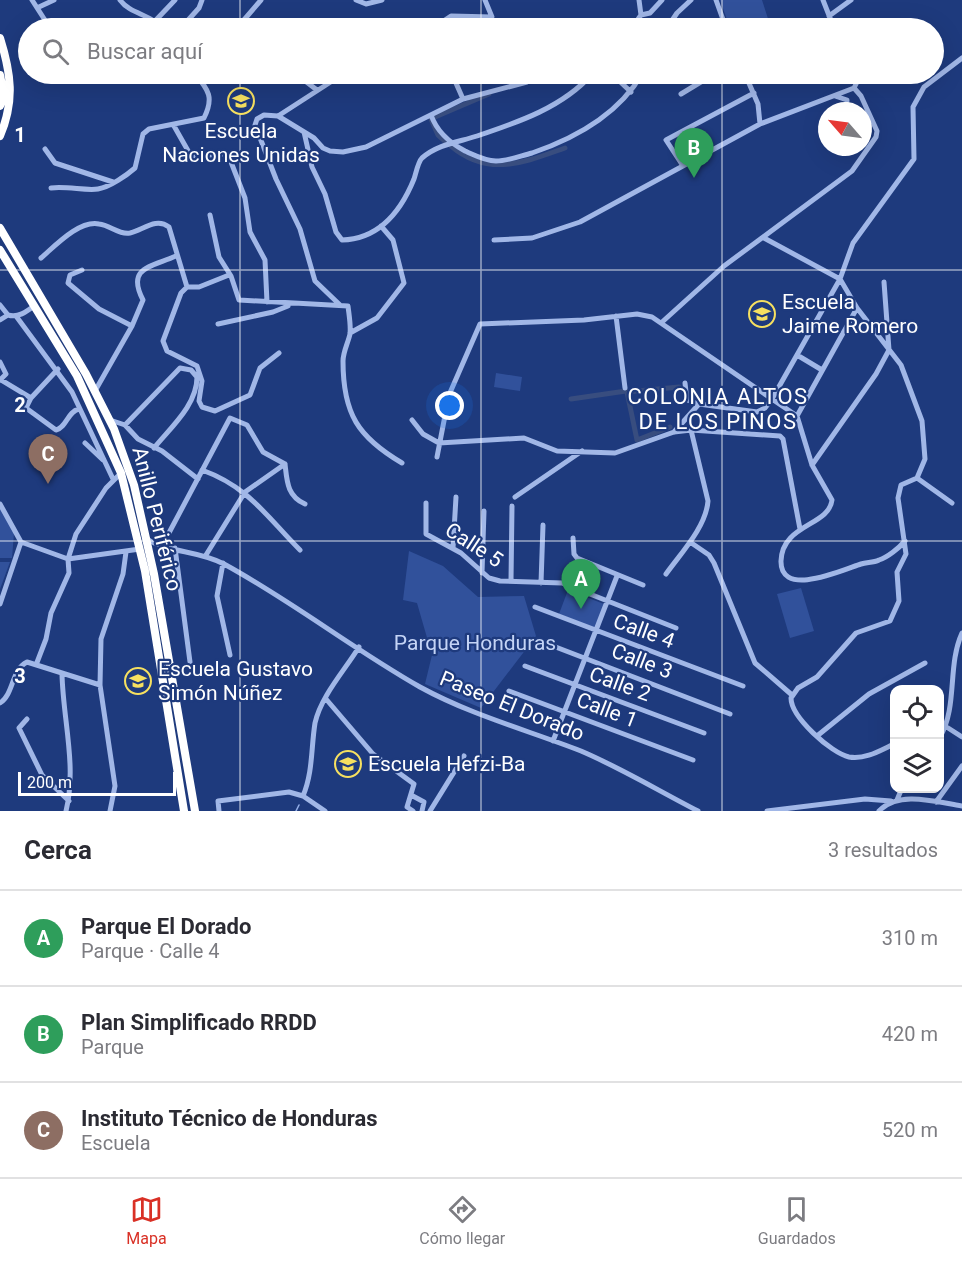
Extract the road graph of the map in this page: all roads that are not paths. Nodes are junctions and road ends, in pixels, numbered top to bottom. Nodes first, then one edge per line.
1 (32, 0) edge
2 (54, 0) edge
3 (120, 0) edge
4 (175, 0) edge
5 (202, 0) edge
6 (261, 0) edge
7 (356, 0) edge
8 (382, 0) edge
9 (485, 0) edge
10 (639, 0) edge
11 (662, 0) edge
12 (692, 0) edge
13 (716, 0) edge
14 (823, 0) edge
15 (851, 0) edge
16 (39, 8) junction
17 (641, 15) junction
18 (829, 16) joint
19 (44, 18) edge
20 (151, 18) edge
21 (158, 18) edge
22 (190, 18) edge
23 (246, 18) edge
24 (448, 18) edge
25 (639, 18) edge
26 (674, 18) edge
27 (722, 18) edge
28 (0, 38) edge
29 (962, 57) edge
30 (944, 71) edge
31 (0, 75) edge
32 (204, 84) edge
33 (309, 84) edge
34 (327, 84) edge
35 (456, 84) edge
36 (516, 84) edge
37 (583, 84) edge
38 (623, 84) edge
39 (636, 84) edge
40 (698, 84) edge
41 (750, 84) edge
42 (856, 84) edge
43 (928, 84) edge
44 (854, 88) junction
45 (317, 90) junction
46 (631, 92) junction
47 (754, 93) junction
48 (681, 94) dead end
49 (834, 96) junction
50 (463, 99) junction
51 (847, 102) edge
52 (0, 106) edge
53 (431, 115) junction
54 (278, 116) junction
55 (760, 124) junction
56 (174, 126) junction
57 (304, 132) junction
58 (0, 136) edge
59 (452, 142) junction
60 (45, 150) dead end
61 (683, 166) junction
62 (113, 182) junction
63 (51, 188) dead end
64 (210, 214) dead end
65 (381, 226) junction
66 (0, 228) edge
67 (764, 238) junction
68 (494, 240) dead end
69 (0, 250) edge
70 (176, 256) junction
71 (40, 258) dead end
72 (82, 270) dead end
73 (229, 275) junction
74 (840, 279) junction
75 (884, 282) dead end
76 (187, 287) junction
77 (267, 302) junction
78 (291, 304) junction
79 (0, 305) edge
80 (34, 306) junction
81 (340, 306) junction
82 (857, 308) junction
83 (8, 315) junction
84 (16, 316) junction
85 (616, 316) junction
86 (0, 320) edge
87 (661, 323) junction
88 (218, 324) dead end
89 (132, 326) junction
90 (350, 333) junction
91 (889, 350) junction
92 (279, 353) dead end
93 (797, 355) junction
94 (0, 362) edge
95 (58, 369) junction
96 (822, 370) junction
97 (1, 380) edge
98 (685, 383) dead end
99 (626, 388) dead end
100 (95, 391) junction
101 (31, 398) junction
102 (772, 399) junction
103 (699, 404) junction
104 (80, 409) junction
105 (797, 416) junction
106 (110, 420) junction
107 (411, 420) dead end
108 (125, 425) junction
109 (96, 429) junction
110 (691, 430) junction
111 (674, 432) junction
112 (85, 443) dead end
113 (439, 443) junction
114 (154, 448) junction
115 (582, 451) junction
116 (437, 457) dead end
117 (402, 463) dead end
118 (107, 464) junction
119 (285, 464) junction
120 (812, 465) junction
121 (202, 470) junction
122 (121, 473) junction
123 (917, 478) junction
124 (113, 479) junction
125 (198, 479) junction
126 (245, 492) junction
127 (456, 497) dead end
128 (515, 497) dead end
129 (426, 503) dead end
130 (952, 503) dead end
131 (0, 504) edge
132 (305, 504) dead end
133 (512, 506) dead end
134 (484, 511) dead end
135 (543, 525) dead end
136 (800, 529) junction
137 (573, 538) dead end
138 (147, 539) junction
139 (905, 541) junction
140 (21, 542) junction
141 (690, 542) junction
142 (160, 546) junction
143 (175, 548) junction
144 (453, 548) junction
145 (140, 549) junction
146 (300, 549) dead end
147 (126, 552) junction
148 (150, 555) junction
149 (206, 555) junction
150 (68, 560) junction
151 (223, 563) junction
152 (482, 573) junction
153 (666, 574) dead end
154 (617, 576) junction
155 (510, 582) junction
156 (541, 583) junction
157 (643, 585) dead end
158 (0, 601) edge
159 (607, 601) junction
160 (535, 607) dead end
161 (676, 628) dead end
162 (596, 631) junction
163 (962, 633) edge
164 (540, 641) dead end
165 (359, 647) junction
166 (230, 656) dead end
167 (586, 658) junction
168 (190, 662) dead end
169 (925, 663) dead end
170 (36, 664) junction
171 (525, 666) dead end
172 (62, 674) junction
173 (100, 685) junction
174 (575, 685) junction
175 (743, 686) dead end
176 (509, 690) dead end
177 (792, 695) junction
178 (326, 699) junction
179 (0, 703) edge
180 (564, 712) junction
181 (730, 714) dead end
182 (27, 719) dead end
183 (945, 726) joint
184 (704, 733) dead end
185 (817, 736) junction
186 (962, 737) edge
187 (553, 741) junction
188 (890, 746) edge
189 (464, 756) dead end
190 (693, 760) dead end
191 (962, 766) edge
192 (899, 793) edge
193 (411, 795) junction
194 (303, 796) junction
195 (894, 800) junction
196 (69, 801) junction
197 (936, 802) junction
198 (962, 806) edge
199 (66, 811) edge
200 (110, 811) edge
201 (184, 811) edge
202 (195, 811) edge
203 (219, 811) edge
204 (325, 811) edge
205 (413, 811) edge
206 (422, 811) edge
207 (430, 811) edge
208 (698, 811) edge
209 (767, 811) edge
210 (879, 811) edge

1 - 16 street
2 - 16 street
3 - 20 street
4 - 21 street
5 - 22 street
6 - 23 street
7 - 8 street
9 - 24 street
10 - 17 street
11 - 17 street
12 - 26 street
13 - 27 street
14 - 18 street
15 - 18 street
16 - 19 street
17 - 25 street
28 - 58 highway
29 - 30 street
31 - 52 highway
32 - 56 street
33 - 45 street
34 - 45 street
35 - 50 street
36 - 50 street
37 - 59 street
38 - 46 street
39 - 46 street
40 - 48 street
41 - 47 street
42 - 44 street
43 - 74 street
44 - 49 street
44 - 67 street
45 - 54 street
46 - 59 street
47 - 55 street
47 - 61 street
49 - 51 street
49 - 55 street
50 - 53 street
53 - 57 street
53 - 59 street
54 - 57 street
54 - 81 street
55 - 61 street
56 - 62 street
56 - 77 street
57 - 65 street
59 - 65 street
60 - 62 street
61 - 68 street
62 - 63 street
64 - 73 street
65 - 90 street
66 - 100 highway, Anillo Periférico
67 - 74 street
67 - 87 street
69 - 80 highway, Anillo Periférico
70 - 71 street
70 - 76 street
70 - 89 street
72 - 89 street
73 - 76 street
73 - 77 street
74 - 82 street
74 - 93 street
75 - 91 street
76 - 92 street
77 - 78 street
78 - 81 street
78 - 88 street
79 - 83 street
80 - 84 street
80 - 109 highway, Anillo Periférico
81 - 90 street
82 - 91 street
82 - 96 street
83 - 84 street
83 - 86 street
84 - 95 street
85 - 87 street
85 - 99 street
85 - 113 street
87 - 102 street
89 - 100 street
90 - 117 street
91 - 120 street
91 - 123 street
93 - 96 street
93 - 102 street
94 - 97 street
95 - 101 street
95 - 104 street
96 - 105 street
97 - 101 street
98 - 103 street
100 - 106 highway, Anillo Periférico
101 - 104 street
102 - 103 street
102 - 105 street
103 - 111 street
104 - 109 street
105 - 120 street
106 - 108 street
106 - 138 highway, Anillo Periférico
107 - 113 street
108 - 114 street
108 - 114 street
109 - 118 street
109 - 122 highway, Anillo Periférico
110 - 111 street
110 - 136 street
110 - 141 street
111 - 115 street
112 - 118 street
113 - 115 street
113 - 116 street
114 - 125 street
115 - 128 street
118 - 124 street
119 - 121 street
119 - 126 street
119 - 132 street
120 - 136 street
121 - 125 street
121 - 126 street
122 - 124 street
122 - 145 highway, Anillo Periférico
123 - 130 street
123 - 139 street
124 - 150 street
125 - 142 street
126 - 146 street
126 - 149 street
127 - 144 street
129 - 144 street, Calle 5
131 - 140 street
133 - 155 street
134 - 152 street
135 - 156 street
136 - 139 street
137 - 154 street
138 - 142 street, Paseo El Dorado
138 - 148 highway, Anillo Periférico
139 - 177 street
140 - 150 street
140 - 158 street
141 - 153 street
141 - 177 street
142 - 143 street, Paseo El Dorado
142 - 148 street
143 - 149 street, Paseo El Dorado
143 - 168 street
144 - 152 street, Calle 5
145 - 147 street
145 - 201 highway, Anillo Periférico
147 - 150 street
147 - 173 street
148 - 202 highway, Anillo Periférico
149 - 151 street, Paseo El Dorado
150 - 170 street
151 - 165 street, Paseo El Dorado
151 - 166 street
152 - 155 street, Calle 5
154 - 157 street
154 - 159 street
155 - 156 street, Calle 5
156 - 159 street, Calle 5
159 - 161 street, Calle 5
159 - 162 street
160 - 162 street, Calle 4
162 - 167 street
162 - 175 street, Calle 4
163 - 183 street
164 - 167 street, Calle 3
165 - 178 street
165 - 187 street, Paseo El Dorado
167 - 174 street
167 - 181 street, Calle 3
169 - 185 street
170 - 172 street
170 - 179 street
171 - 174 street, Calle 2
172 - 173 street
172 - 196 street
173 - 200 street
174 - 180 street
174 - 184 street, Calle 2
176 - 180 street, Calle 1
177 - 185 street
178 - 193 street
178 - 194 street
180 - 187 street
180 - 190 street, Calle 1
182 - 196 street
183 - 186 street
185 - 188 street
187 - 208 street, Paseo El Dorado
189 - 207 street
191 - 197 street
192 - 195 street
193 - 205 street
193 - 206 street
194 - 203 street
194 - 204 street
195 - 197 street
195 - 209 street
195 - 210 street
196 - 199 street
197 - 198 street

